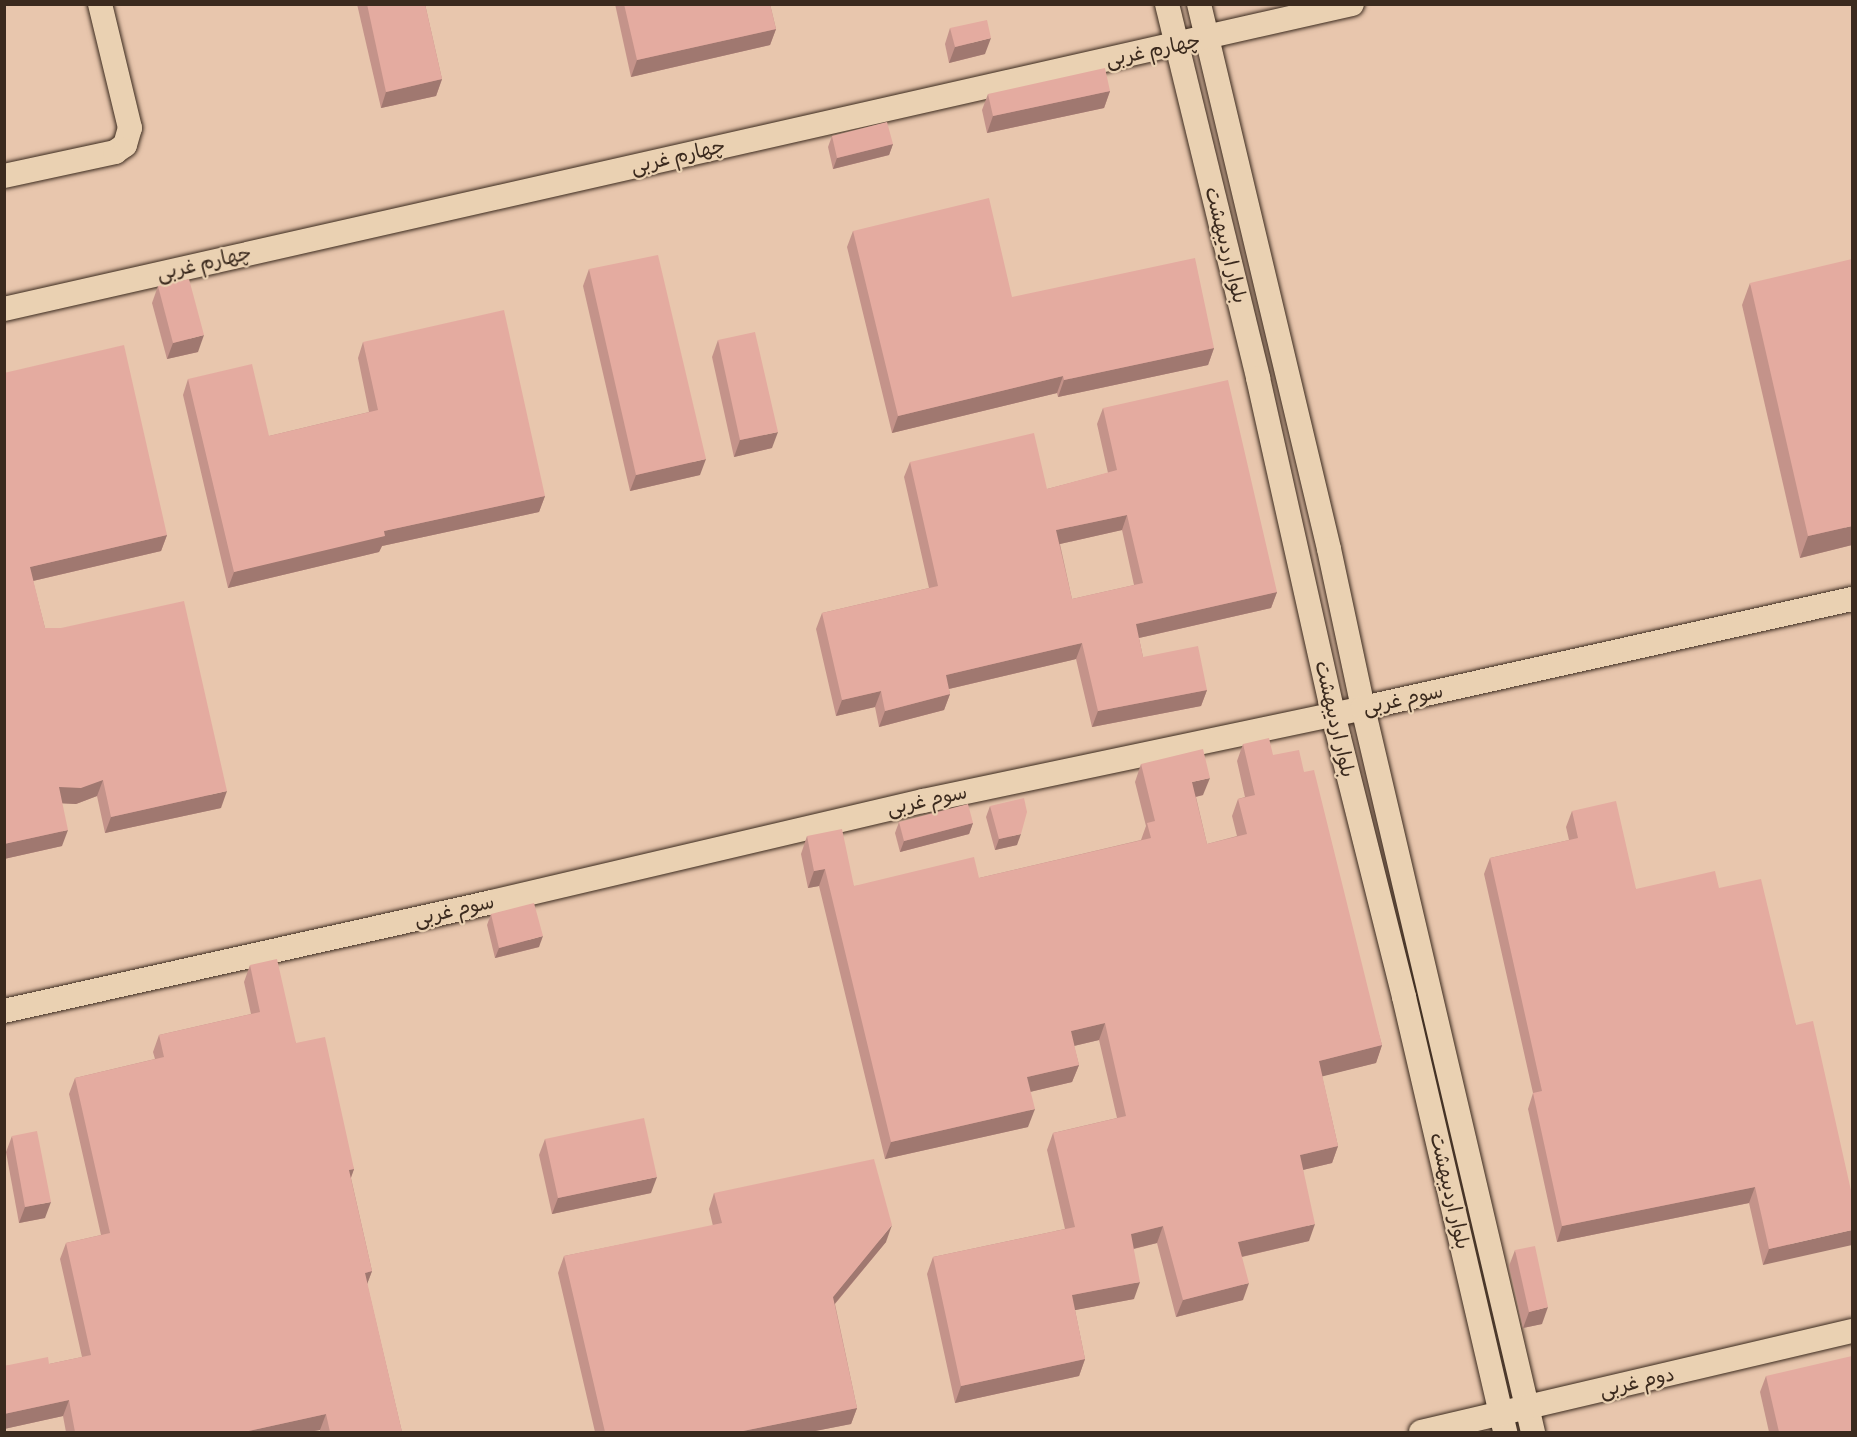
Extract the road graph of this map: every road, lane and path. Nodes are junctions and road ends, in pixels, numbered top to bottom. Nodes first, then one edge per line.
1 (100, 4) edge
2 (1167, 4) edge
3 (1199, 4) edge
4 (1352, 4) edge
5 (1209, 38) junction
6 (1176, 45) junction
7 (4, 176) edge
8 (4, 309) edge
9 (1852, 599) edge
10 (1363, 708) junction
11 (1333, 714) junction
12 (4, 1011) edge
13 (1852, 1331) edge
14 (1528, 1407) junction
15 (1503, 1423) edge
16 (1421, 1432) edge
17 (1533, 1432) edge

1 - 7 street
2 - 6 street, بلوار اردیبهشت
3 - 5 street, بلوار اردیبهشت
4 - 5 street, چهارم غربی
5 - 6 street, چهارم غربی
5 - 10 street, بلوار اردیبهشت
6 - 8 street, چهارم غربی
6 - 11 street, بلوار اردیبهشت
9 - 10 street, سوم غربی
10 - 11 street, سوم غربی
10 - 14 street, بلوار اردیبهشت
11 - 12 street, سوم غربی
11 - 15 street, بلوار اردیبهشت
13 - 14 street, دوم غربی
14 - 15 street, دوم غربی
14 - 17 street, بلوار اردیبهشت
15 - 16 street, دوم غربی

